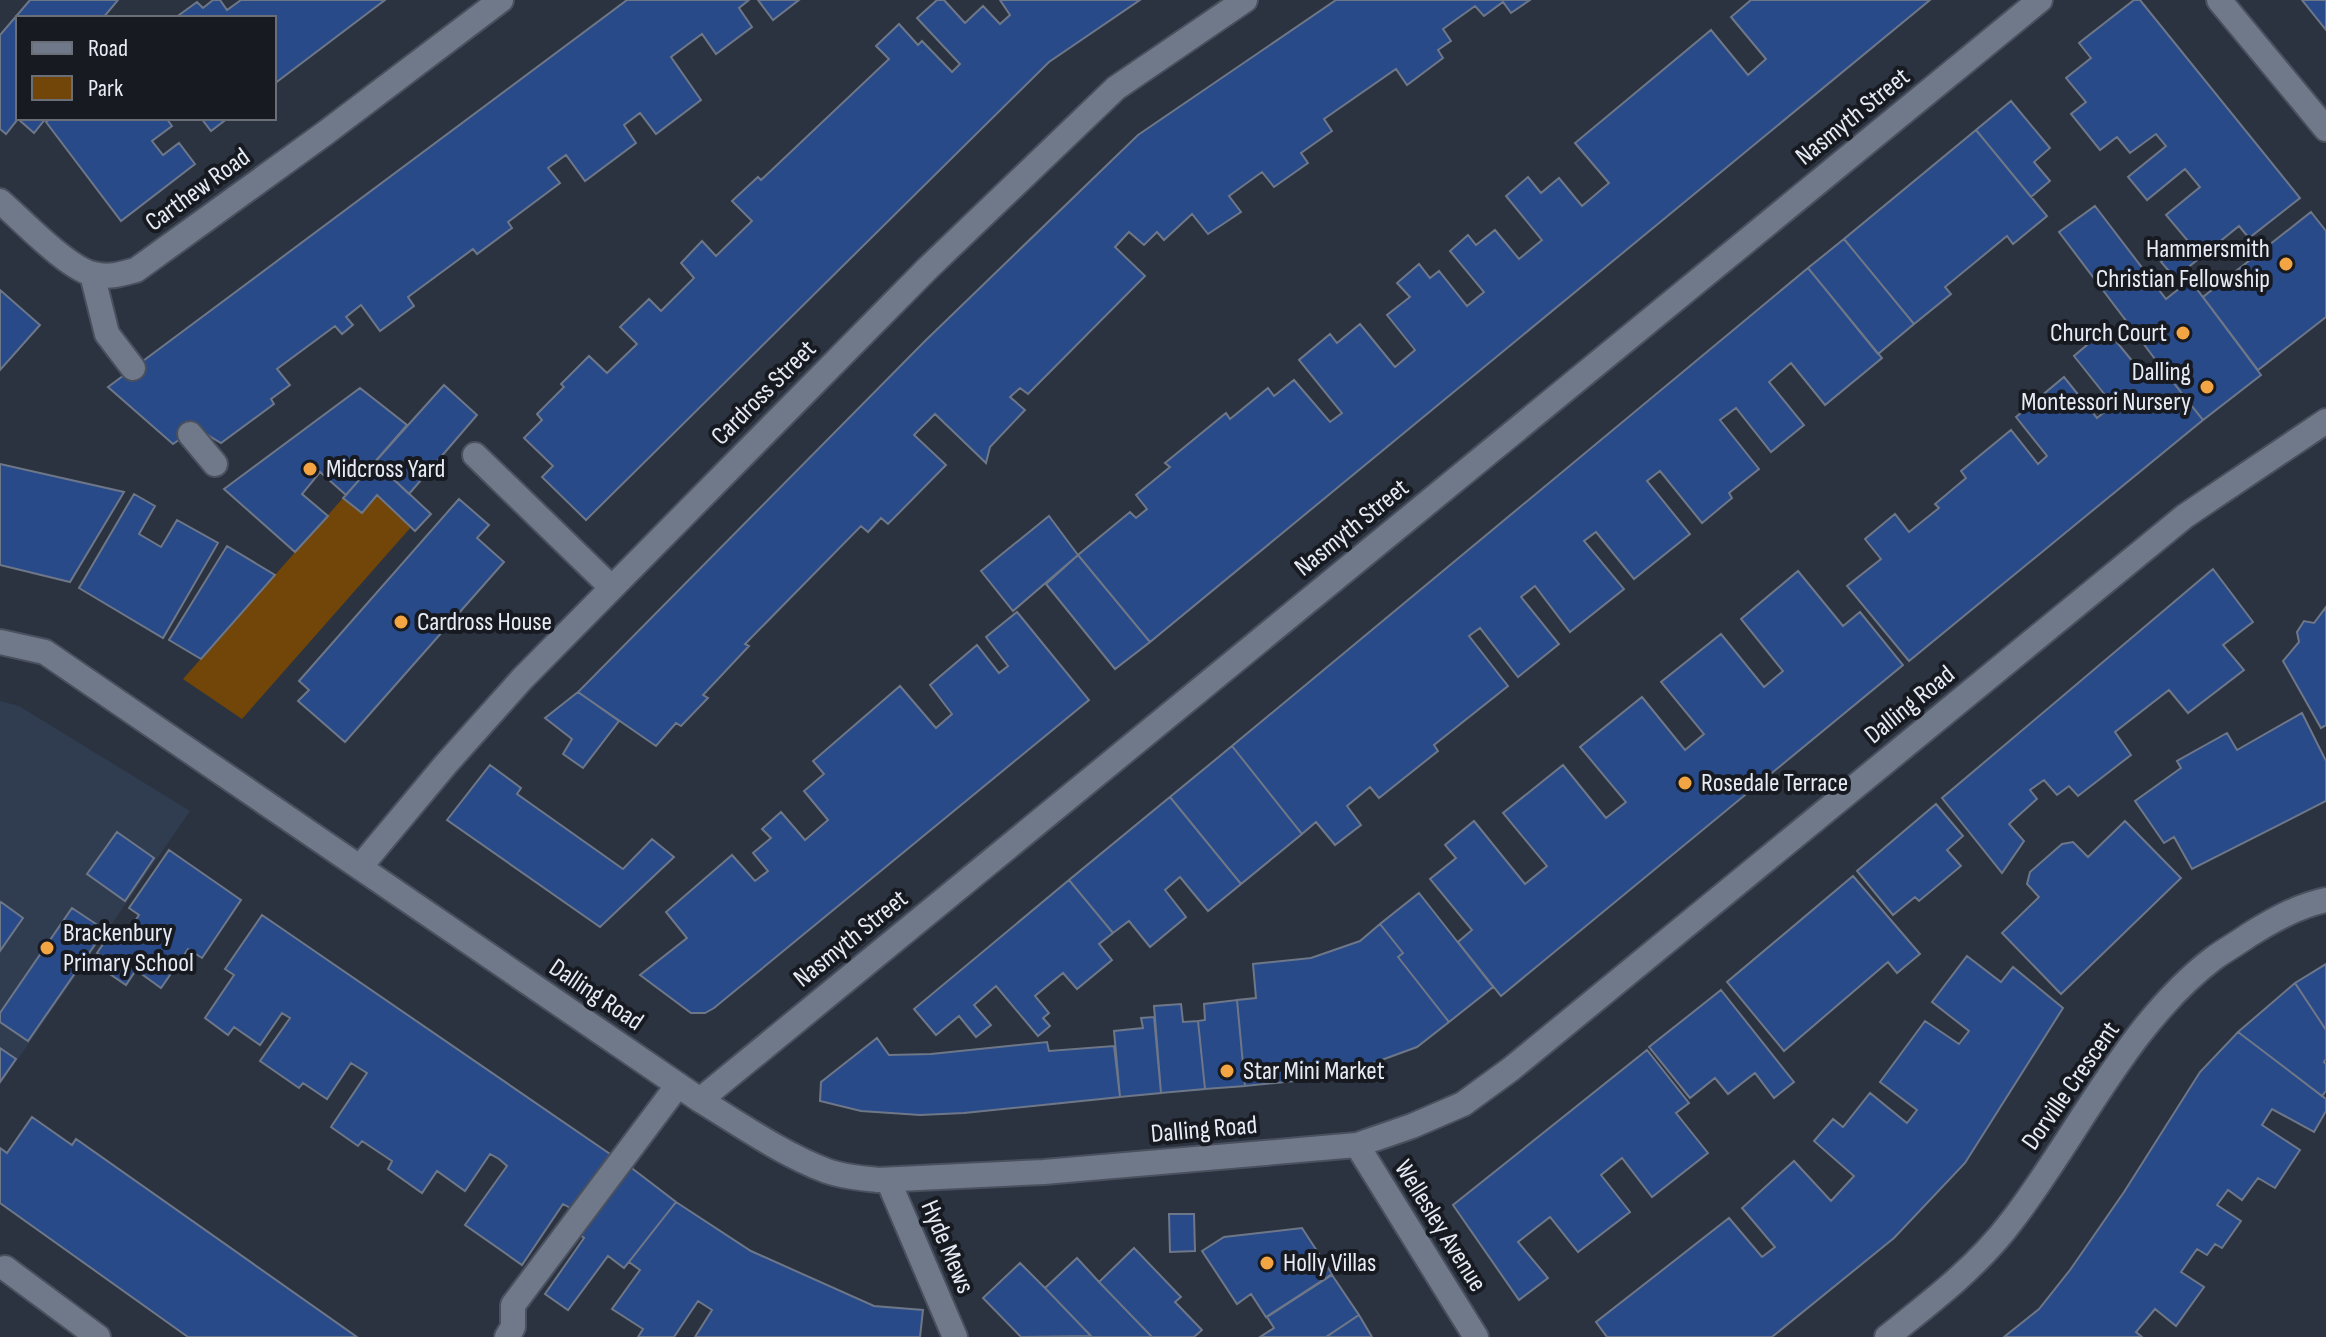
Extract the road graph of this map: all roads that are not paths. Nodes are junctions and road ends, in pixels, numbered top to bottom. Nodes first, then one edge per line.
1 (501, 0) edge
2 (1245, 0) edge
3 (2040, 0) edge
4 (2219, 0) edge
5 (2326, 129) edge
6 (0, 201) edge
7 (92, 274) junction
8 (133, 368) dead end
9 (2326, 421) edge
10 (190, 434) dead end
11 (475, 455) dead end
12 (215, 464) dead end
13 (611, 587) junction
14 (0, 642) edge
15 (360, 867) junction
16 (2326, 900) edge
17 (678, 1085) junction
18 (700, 1100) junction
19 (1357, 1145) junction
20 (888, 1180) junction
21 (5, 1268) dead end
22 (98, 1337) edge
23 (507, 1337) edge
24 (955, 1337) edge
25 (1476, 1337) edge
26 (1887, 1337) edge

1 - 7 street, Carthew Road
2 - 13 street, Cardross Street
3 - 18 street, Nasmyth Street
4 - 5 street
6 - 7 street
7 - 8 street
9 - 19 street, Dalling Road
10 - 12 street
11 - 13 street
13 - 15 street, Cardross Street
14 - 15 street, Dalling Road
15 - 17 street, Dalling Road
16 - 26 street, Dorville Crescent
17 - 18 street, Dalling Road
17 - 23 street
18 - 20 street, Dalling Road
19 - 20 street, Dalling Road
19 - 25 street, Wellesley Avenue
20 - 24 street, Hyde Mews
21 - 22 street

